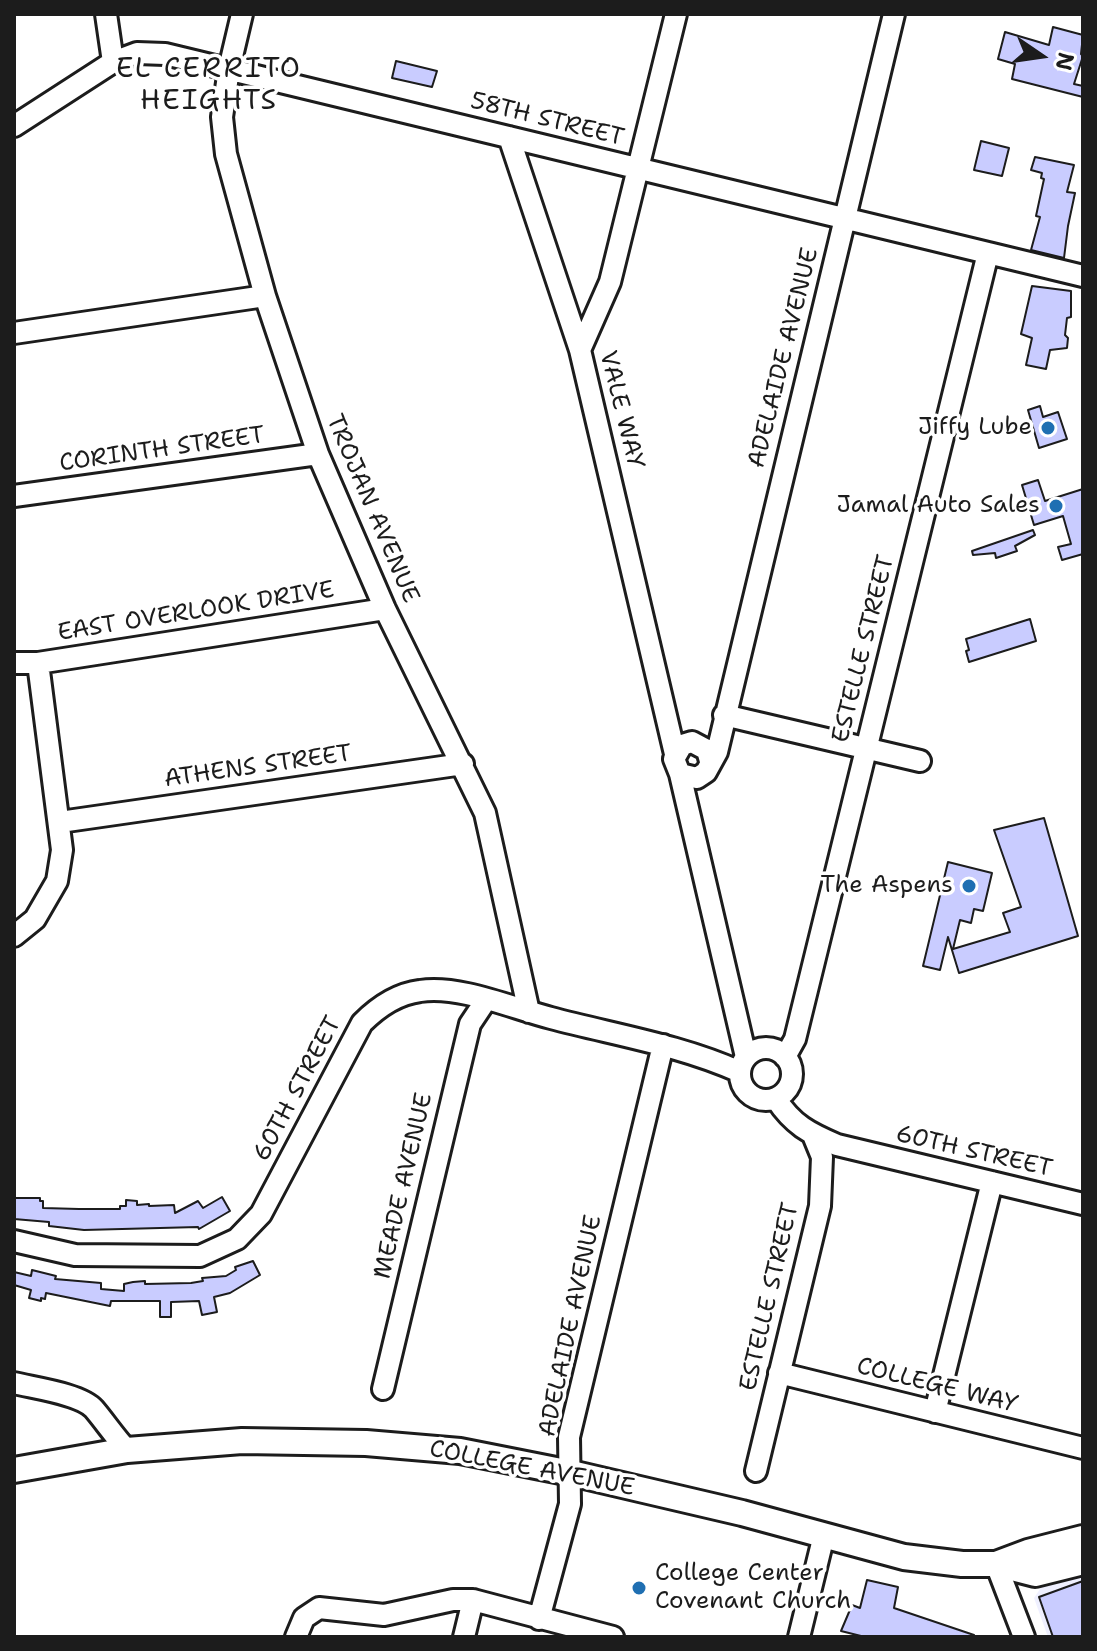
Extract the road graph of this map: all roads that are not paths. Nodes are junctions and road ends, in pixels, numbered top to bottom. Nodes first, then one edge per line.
1 (106, 14) edge
2 (242, 14) edge
3 (676, 14) edge
4 (894, 14) edge
5 (113, 62) junction
6 (229, 69) junction
7 (14, 126) edge
8 (509, 137) junction
9 (638, 169) junction
10 (844, 218) junction
11 (988, 253) junction
12 (1083, 276) edge
13 (265, 296) junction
14 (14, 333) edge
15 (580, 350) junction
16 (318, 454) junction
17 (14, 496) edge
18 (385, 609) junction
19 (14, 663) edge
20 (38, 663) junction
21 (665, 701) junction
22 (724, 715) junction
23 (698, 743) junction
24 (866, 748) junction
25 (675, 754) junction
26 (920, 761) dead end
27 (463, 764) junction
28 (710, 764) junction
29 (680, 774) junction
30 (60, 822) junction
31 (696, 833) junction
32 (14, 936) edge
33 (486, 1000) junction
34 (529, 1012) junction
35 (663, 1045) junction
36 (785, 1057) junction
37 (743, 1065) junction
38 (776, 1099) junction
39 (813, 1135) junction
40 (992, 1182) junction
41 (1083, 1204) edge
42 (14, 1241) edge
43 (779, 1373) junction
44 (14, 1383) edge
45 (383, 1389) dead end
46 (935, 1412) junction
47 (1083, 1448) edge
48 (127, 1450) junction
49 (14, 1470) edge
50 (756, 1471) dead end
51 (571, 1473) junction
52 (824, 1535) junction
53 (1083, 1538) edge
54 (1083, 1562) edge
55 (996, 1564) junction
56 (473, 1600) junction
57 (539, 1619) junction
58 (296, 1637) edge
59 (464, 1637) edge
60 (613, 1637) edge
61 (799, 1637) edge
62 (1024, 1637) edge

1 - 5 street
2 - 6 street, TROJAN AVENUE
3 - 9 street
4 - 10 street, ADELAIDE AVENUE
5 - 6 street, 58TH STREET
5 - 7 street, 58TH STREET
6 - 8 street, 58TH STREET
6 - 13 street, TROJAN AVENUE
8 - 9 street, 58TH STREET
8 - 15 street, VALE WAY
9 - 10 street, 58TH STREET
9 - 15 street
10 - 11 street, 58TH STREET
10 - 22 street, ADELAIDE AVENUE
11 - 12 street, 58TH STREET
11 - 24 street, ESTELLE STREET
13 - 14 street
13 - 16 street, TROJAN AVENUE
15 - 21 street, VALE WAY
16 - 17 street, CORINTH STREET
16 - 18 street, TROJAN AVENUE
18 - 20 street, EAST OVERLOOK DRIVE
18 - 27 street, TROJAN AVENUE
19 - 20 street, EAST OVERLOOK DRIVE
20 - 30 street
21 - 23 street, VALE WAY
21 - 25 street, VALE WAY
22 - 23 street, ADELAIDE AVENUE
22 - 24 street
22 - 28 street, ADELAIDE AVENUE
23 - 25 street
23 - 28 street, VALE WAY
24 - 26 street
24 - 36 street, ESTELLE STREET
25 - 29 street, VALE WAY
27 - 30 street, ATHENS STREET
27 - 34 street, TROJAN AVENUE
28 - 29 street
28 - 31 street, VALE WAY
29 - 31 street, VALE WAY
30 - 32 street
31 - 37 street, VALE WAY
33 - 34 street, 60TH STREET
33 - 42 street, 60TH STREET
33 - 45 street, MEADE AVENUE
34 - 35 street, 60TH STREET
35 - 37 street, 60TH STREET
35 - 51 street, ADELAIDE AVENUE
36 - 37 street, 60TH STREET
36 - 38 street
37 - 38 street, 60TH STREET
38 - 39 street, 60TH STREET
39 - 40 street, 60TH STREET
39 - 43 street, ESTELLE STREET
40 - 41 street, 60TH STREET
40 - 46 street
43 - 46 street, COLLEGE WAY
43 - 50 street, ESTELLE STREET
44 - 48 street
46 - 47 street, COLLEGE WAY
48 - 49 main road, COLLEGE AVENUE
48 - 51 main road, COLLEGE AVENUE
51 - 52 main road, COLLEGE AVENUE
51 - 57 street, ADELAIDE AVENUE
52 - 55 main road, COLLEGE AVENUE
52 - 61 street
53 - 55 main road, COLLEGE AVENUE
54 - 55 main road, COLLEGE AVENUE
55 - 62 street
56 - 57 street
56 - 58 street
56 - 59 street
57 - 60 street

